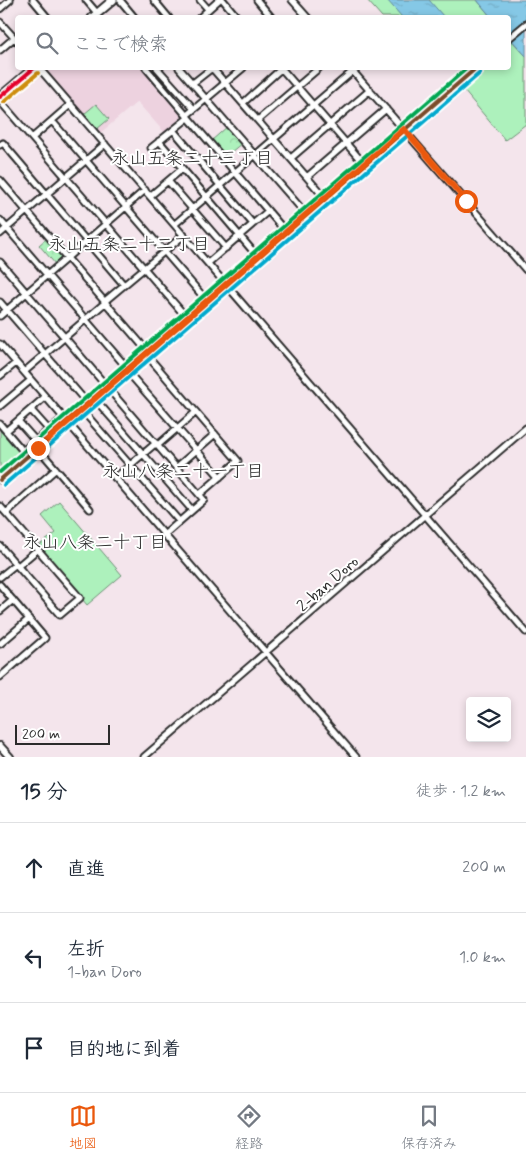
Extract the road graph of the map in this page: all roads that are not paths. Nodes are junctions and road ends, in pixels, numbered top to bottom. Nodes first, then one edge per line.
1 (10, 0) edge
2 (33, 0) edge
3 (86, 0) edge
4 (120, 0) edge
5 (154, 0) edge
6 (200, 0) edge
7 (221, 0) edge
8 (257, 0) edge
9 (292, 0) edge
10 (110, 1) edge
11 (0, 9) edge
12 (208, 9) junction
13 (46, 15) edge
14 (95, 15) edge
15 (132, 15) edge
16 (166, 15) edge
17 (203, 15) edge
18 (235, 15) edge
19 (270, 15) edge
20 (303, 15) edge
21 (0, 22) edge
22 (526, 24) edge
23 (511, 37) edge
24 (15, 39) edge
25 (15, 41) edge
26 (0, 50) edge
27 (32, 70) edge
28 (41, 70) edge
29 (148, 70) edge
30 (160, 70) edge
31 (181, 70) edge
32 (210, 70) edge
33 (214, 70) edge
34 (240, 70) edge
35 (279, 70) edge
36 (283, 70) edge
37 (317, 70) edge
38 (351, 70) edge
39 (353, 70) edge
40 (474, 70) edge
41 (225, 82) junction
42 (193, 84) junction
43 (297, 86) junction
44 (370, 90) junction
45 (0, 97) edge
46 (206, 99) junction
47 (0, 101) edge
48 (243, 103) junction
49 (71, 104) junction
50 (314, 105) junction
51 (386, 108) junction
52 (194, 109) junction
53 (187, 116) junction
54 (258, 120) junction
55 (52, 122) junction
56 (330, 124) junction
57 (404, 129) junction
58 (173, 130) junction
59 (32, 138) junction
60 (274, 139) junction
61 (159, 141) junction
62 (346, 143) junction
63 (105, 144) junction
64 (0, 145) edge
65 (151, 148) dead end
66 (255, 155) junction
67 (291, 158) junction
68 (85, 160) junction
69 (364, 164) junction
70 (182, 169) junction
71 (235, 172) junction
72 (66, 177) junction
73 (307, 177) junction
74 (0, 180) edge
75 (168, 181) junction
76 (220, 185) junction
77 (146, 190) junction
78 (46, 194) junction
79 (150, 196) junction
80 (206, 197) junction
81 (325, 198) junction
82 (126, 207) junction
83 (192, 209) junction
84 (27, 211) junction
85 (268, 211) junction
86 (306, 214) junction
87 (0, 220) edge
88 (106, 224) junction
89 (175, 224) junction
90 (253, 224) junction
91 (7, 228) junction
92 (286, 232) junction
93 (0, 234) edge
94 (184, 235) junction
95 (240, 236) junction
96 (86, 241) junction
97 (226, 248) junction
98 (164, 252) junction
99 (257, 256) junction
100 (67, 258) junction
101 (0, 262) edge
102 (208, 263) junction
103 (145, 268) junction
104 (526, 270) edge
105 (47, 275) junction
106 (226, 284) junction
107 (124, 285) junction
108 (26, 293) junction
109 (207, 301) junction
110 (0, 302) edge
111 (106, 302) junction
112 (7, 310) junction
113 (0, 316) edge
114 (187, 318) junction
115 (86, 319) junction
116 (65, 337) junction
117 (0, 345) edge
118 (147, 353) junction
119 (45, 354) junction
120 (16, 363) junction
121 (128, 370) junction
122 (24, 372) junction
123 (0, 376) edge
124 (31, 380) junction
125 (108, 388) junction
126 (45, 397) junction
127 (95, 399) junction
128 (88, 404) junction
129 (0, 406) edge
130 (30, 410) junction
131 (82, 410) junction
132 (196, 412) junction
133 (18, 420) junction
134 (65, 420) junction
135 (0, 424) edge
136 (177, 428) junction
137 (526, 428) edge
138 (48, 429) junction
139 (6, 431) junction
140 (215, 434) junction
141 (35, 440) junction
142 (157, 444) junction
143 (38, 448) junction
144 (196, 451) junction
145 (143, 454) junction
146 (130, 465) junction
147 (177, 467) junction
148 (56, 469) junction
149 (220, 477) junction
150 (115, 478) junction
151 (0, 480) edge
152 (200, 494) junction
153 (0, 506) edge
154 (90, 509) dead end
155 (192, 510) junction
156 (6, 512) junction
157 (425, 515) junction
158 (179, 521) junction
159 (164, 535) junction
160 (0, 546) edge
161 (38, 549) junction
162 (17, 565) junction
163 (0, 577) edge
164 (0, 585) edge
165 (13, 600) junction
166 (0, 611) edge
167 (30, 619) junction
168 (526, 632) edge
169 (1, 641) edge
170 (266, 652) junction
171 (0, 677) edge
172 (0, 746) edge
173 (10, 757) edge
174 (144, 757) edge
175 (356, 757) edge

1 - 11 street
2 - 13 street
3 - 14 street
4 - 15 street
5 - 16 street
6 - 12 street
7 - 12 street
7 - 18 street
8 - 19 street
9 - 20 street
10 - 14 highway
12 - 17 street
21 - 24 street
22 - 23 street
25 - 26 street
27 - 45 highway
28 - 49 street
29 - 53 street
30 - 52 street
31 - 42 street
32 - 42 street
33 - 41 street
34 - 41 street
35 - 48 street
36 - 43 street
37 - 43 street
38 - 50 street
39 - 44 street
40 - 57 street
41 - 46 street
41 - 48 street
42 - 46 street
43 - 50 street
43 - 54 street
44 - 51 street
44 - 56 street
46 - 52 street
46 - 66 street
47 - 59 street
48 - 54 street
49 - 55 street
49 - 63 street
50 - 56 street
50 - 60 street
51 - 57 street
51 - 62 street
52 - 53 street
53 - 58 street
53 - 71 street
54 - 60 street
55 - 59 street
55 - 68 street
56 - 62 street
56 - 67 street
57 - 69 street
57 - 104 street
58 - 61 street
58 - 76 street
59 - 72 street
60 - 66 street
60 - 67 street
61 - 65 street
61 - 70 street
62 - 69 street
62 - 73 street
63 - 68 street
63 - 77 street
64 - 78 street
66 - 71 street
66 - 86 street
67 - 73 street
68 - 72 street
68 - 82 street
69 - 81 street
70 - 75 street
70 - 80 street
71 - 76 street
71 - 85 street
72 - 78 street
72 - 88 street
73 - 81 street
74 - 84 street
75 - 79 street
75 - 83 street
76 - 80 street
76 - 90 street
77 - 79 street
77 - 82 street
78 - 84 street
78 - 96 street
79 - 89 street
80 - 83 street
80 - 95 street
81 - 86 street
82 - 88 street
82 - 98 street
83 - 89 street
83 - 97 street
84 - 91 street
84 - 100 street
85 - 90 street
85 - 92 street
86 - 92 street
87 - 91 street
88 - 96 street
88 - 103 street
89 - 94 street
90 - 95 street
91 - 93 street
91 - 105 street
92 - 99 street
94 - 98 street
94 - 102 street
95 - 97 street
95 - 99 street
96 - 100 street
96 - 107 street
97 - 102 street
98 - 103 street
98 - 109 street
99 - 106 street
100 - 105 street
100 - 111 street
101 - 108 street
102 - 106 street
103 - 107 street
103 - 114 street
105 - 108 street
105 - 115 street
106 - 109 street
106 - 157 street
107 - 111 street
108 - 112 street
108 - 116 street
109 - 114 street
110 - 112 street
111 - 115 street
111 - 118 street
112 - 113 street
112 - 119 street
114 - 118 street
115 - 116 street
115 - 121 street
116 - 119 street
116 - 125 street
117 - 120 street
118 - 121 street
118 - 132 street
119 - 122 street
119 - 128 street
120 - 122 street
120 - 123 street
121 - 125 street
121 - 136 street
122 - 124 street
124 - 126 street
124 - 129 street
125 - 127 street
125 - 142 street
126 - 130 street
126 - 134 street
127 - 128 street
127 - 145 street
128 - 131 street
130 - 133 street
130 - 138 street
131 - 134 street
131 - 146 street
132 - 136 street
132 - 140 street
133 - 139 street
133 - 141 street
134 - 138 street
134 - 143 street
134 - 150 street
135 - 139 street
136 - 142 street
136 - 144 street
137 - 157 street, 2-ban Doro
138 - 141 street
139 - 141 street
140 - 144 street
140 - 149 street
142 - 145 street
142 - 147 street
143 - 148 street
143 - 151 street
144 - 147 street
144 - 149 street
145 - 146 street
145 - 155 street
146 - 150 street
146 - 158 street
147 - 152 street
148 - 154 street
148 - 156 street
149 - 152 street
150 - 159 street
152 - 155 street
153 - 156 street
155 - 158 street
156 - 161 street
157 - 168 street
157 - 170 street, 2-ban Doro
158 - 159 street
159 - 170 street
160 - 162 street
161 - 162 street
161 - 162 street
162 - 163 street
164 - 165 street
165 - 166 street
165 - 167 street
167 - 169 street
167 - 171 street
170 - 174 street, 2-ban Doro
170 - 175 street
172 - 173 main road

